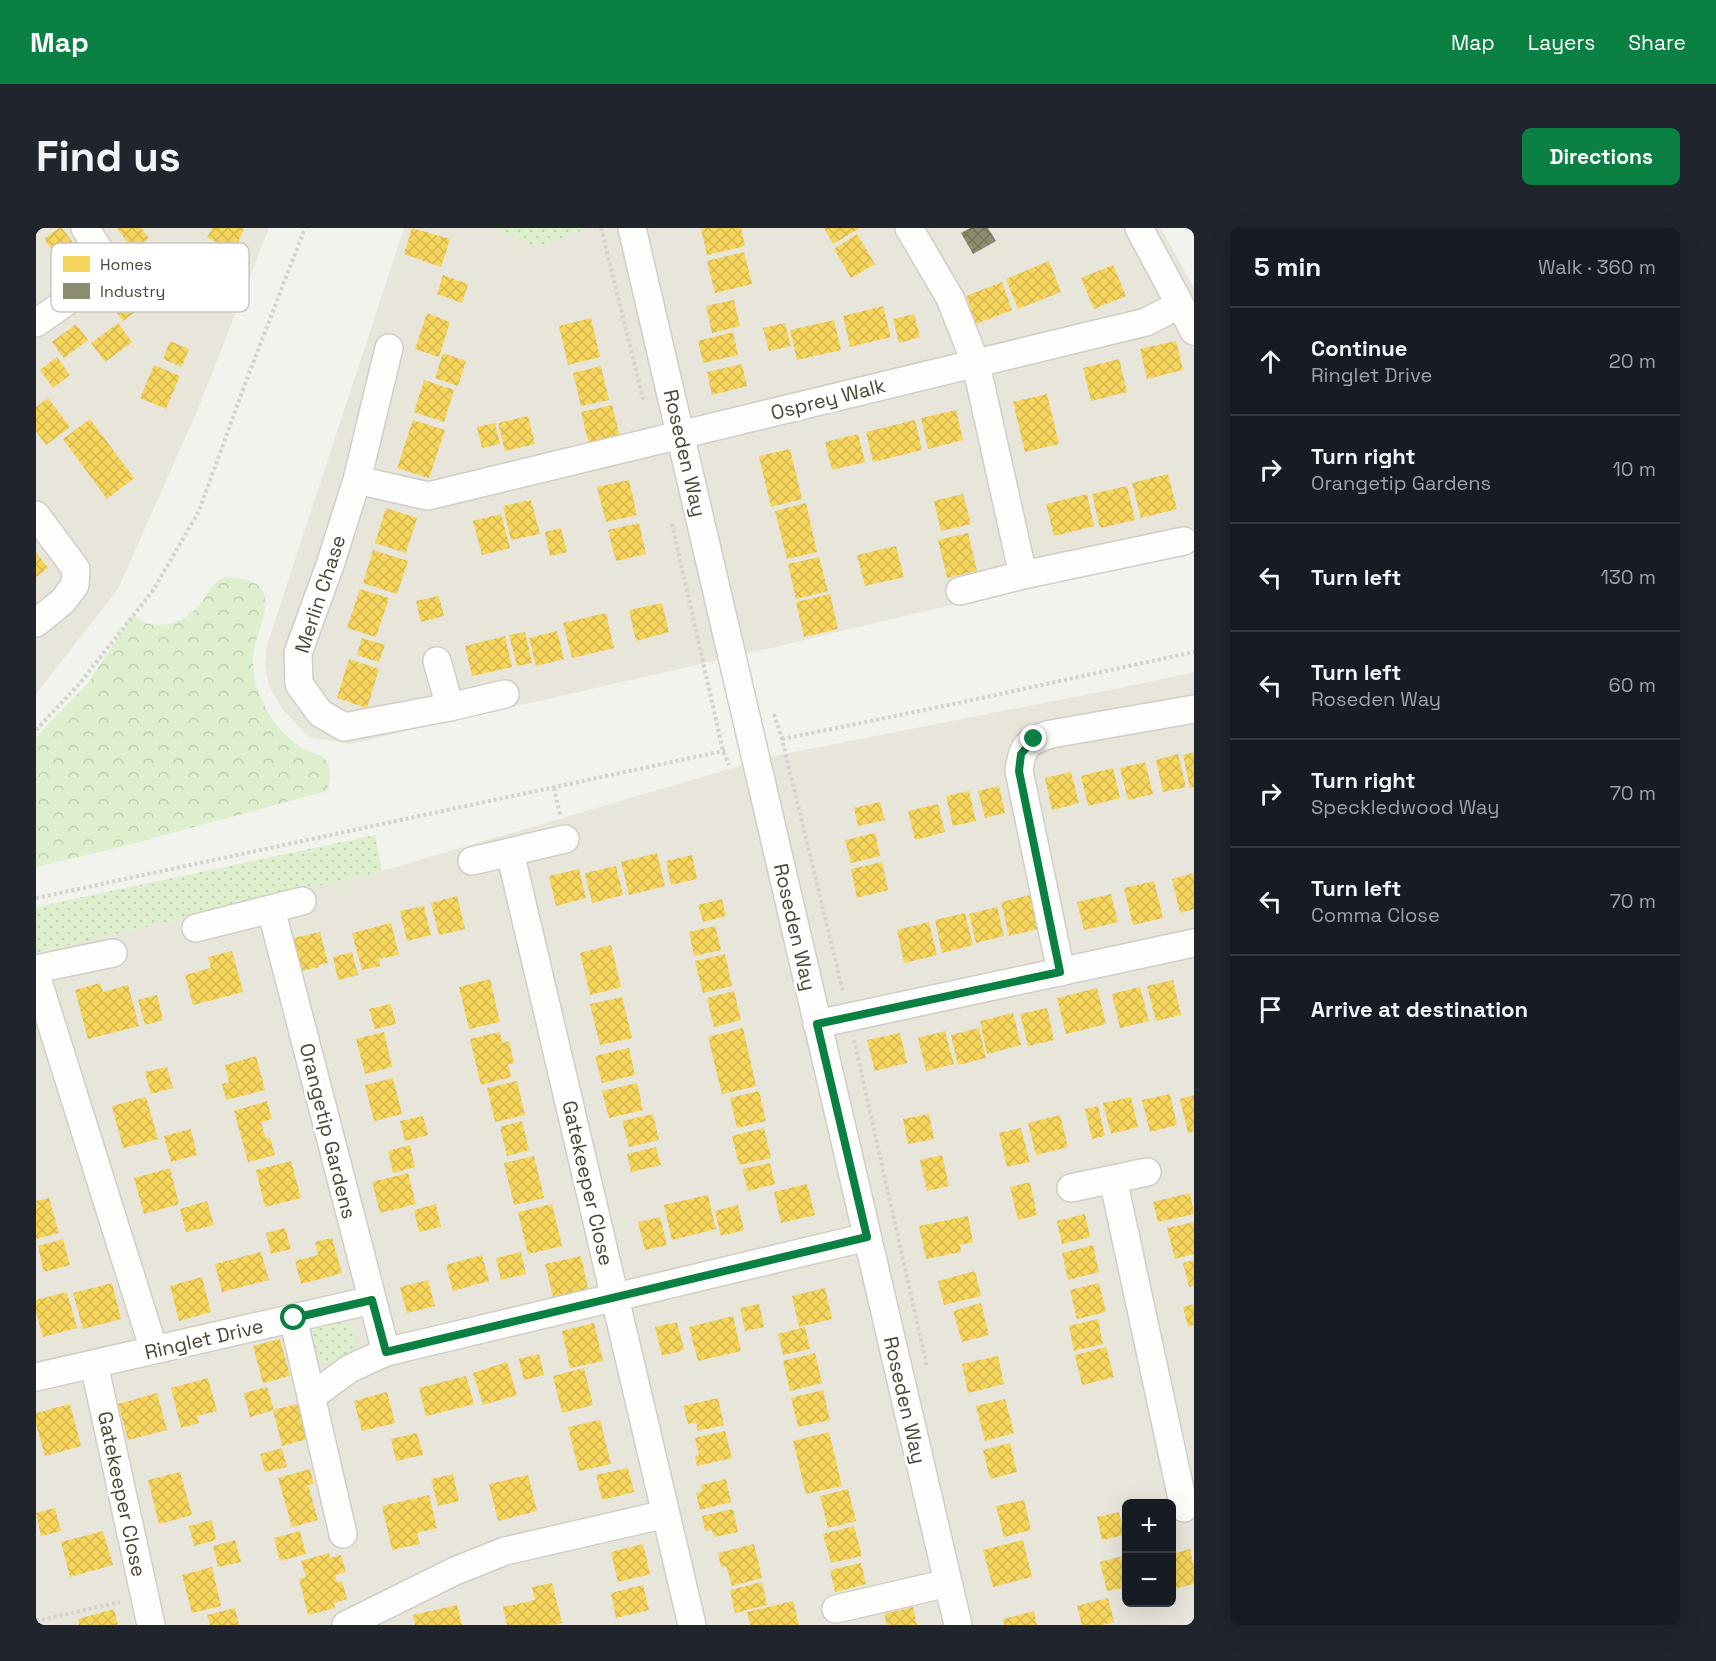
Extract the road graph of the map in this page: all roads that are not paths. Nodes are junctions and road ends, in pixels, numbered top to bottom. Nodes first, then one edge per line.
1 (85, 228) edge
2 (632, 228) edge
3 (909, 228) edge
4 (1139, 228) edge
5 (95, 243) edge
6 (1179, 305) junction
7 (52, 312) edge
8 (36, 323) edge
9 (1194, 331) edge
10 (389, 348) dead end
11 (976, 364) junction
12 (680, 435) junction
13 (357, 480) junction
14 (36, 515) edge
15 (1184, 541) dead end
16 (1023, 575) junction
17 (960, 591) dead end
18 (36, 622) edge
19 (437, 661) dead end
20 (505, 694) dead end
21 (450, 707) junction
22 (1194, 709) edge
23 (565, 839) dead end
24 (510, 852) junction
25 (472, 861) dead end
26 (302, 901) dead end
27 (271, 909) junction
28 (196, 928) dead end
29 (1194, 943) edge
30 (113, 953) dead end
31 (36, 969) edge
32 (1060, 972) junction
33 (36, 975) edge
34 (817, 1024) junction
35 (1148, 1172) dead end
36 (1113, 1179) junction
37 (1071, 1188) dead end
38 (867, 1237) junction
39 (615, 1296) junction
40 (372, 1300) junction
41 (294, 1318) junction
42 (154, 1350) junction
43 (386, 1352) junction
44 (94, 1364) junction
45 (36, 1377) edge
46 (311, 1397) junction
47 (1183, 1508) edge
48 (666, 1514) junction
49 (343, 1534) dead end
50 (948, 1583) junction
51 (836, 1609) dead end
52 (151, 1625) edge
53 (346, 1625) edge
54 (692, 1625) edge
55 (958, 1625) edge

1 - 5 street
2 - 12 street, Roseden Way
3 - 11 street
4 - 6 street
6 - 9 street
6 - 11 street, Osprey Walk
7 - 8 street
10 - 13 street, Merlin Chase
11 - 12 street, Osprey Walk
11 - 16 street
12 - 13 street
12 - 34 street, Roseden Way
13 - 21 street, Merlin Chase
14 - 18 street
15 - 16 street
16 - 17 street
19 - 21 street
20 - 21 street, Merlin Chase
22 - 32 street
23 - 24 street
24 - 25 street
24 - 39 street, Gatekeeper Close
26 - 27 street
27 - 28 street
27 - 40 street, Orangetip Gardens
29 - 32 street
30 - 31 street
32 - 34 street
33 - 42 street
34 - 38 street, Roseden Way
35 - 36 street
36 - 37 street
36 - 47 street
38 - 39 street
38 - 50 street, Roseden Way
39 - 43 street
39 - 48 street, Gatekeeper Close
40 - 41 street, Ringlet Drive
40 - 43 street, Orangetip Gardens
41 - 42 street, Ringlet Drive
41 - 46 street
42 - 44 street, Ringlet Drive
43 - 46 street
44 - 45 street, Ringlet Drive
44 - 52 street, Gatekeeper Close
46 - 49 street
48 - 53 street
48 - 54 street, Gatekeeper Close
50 - 51 street
50 - 55 street, Roseden Way

